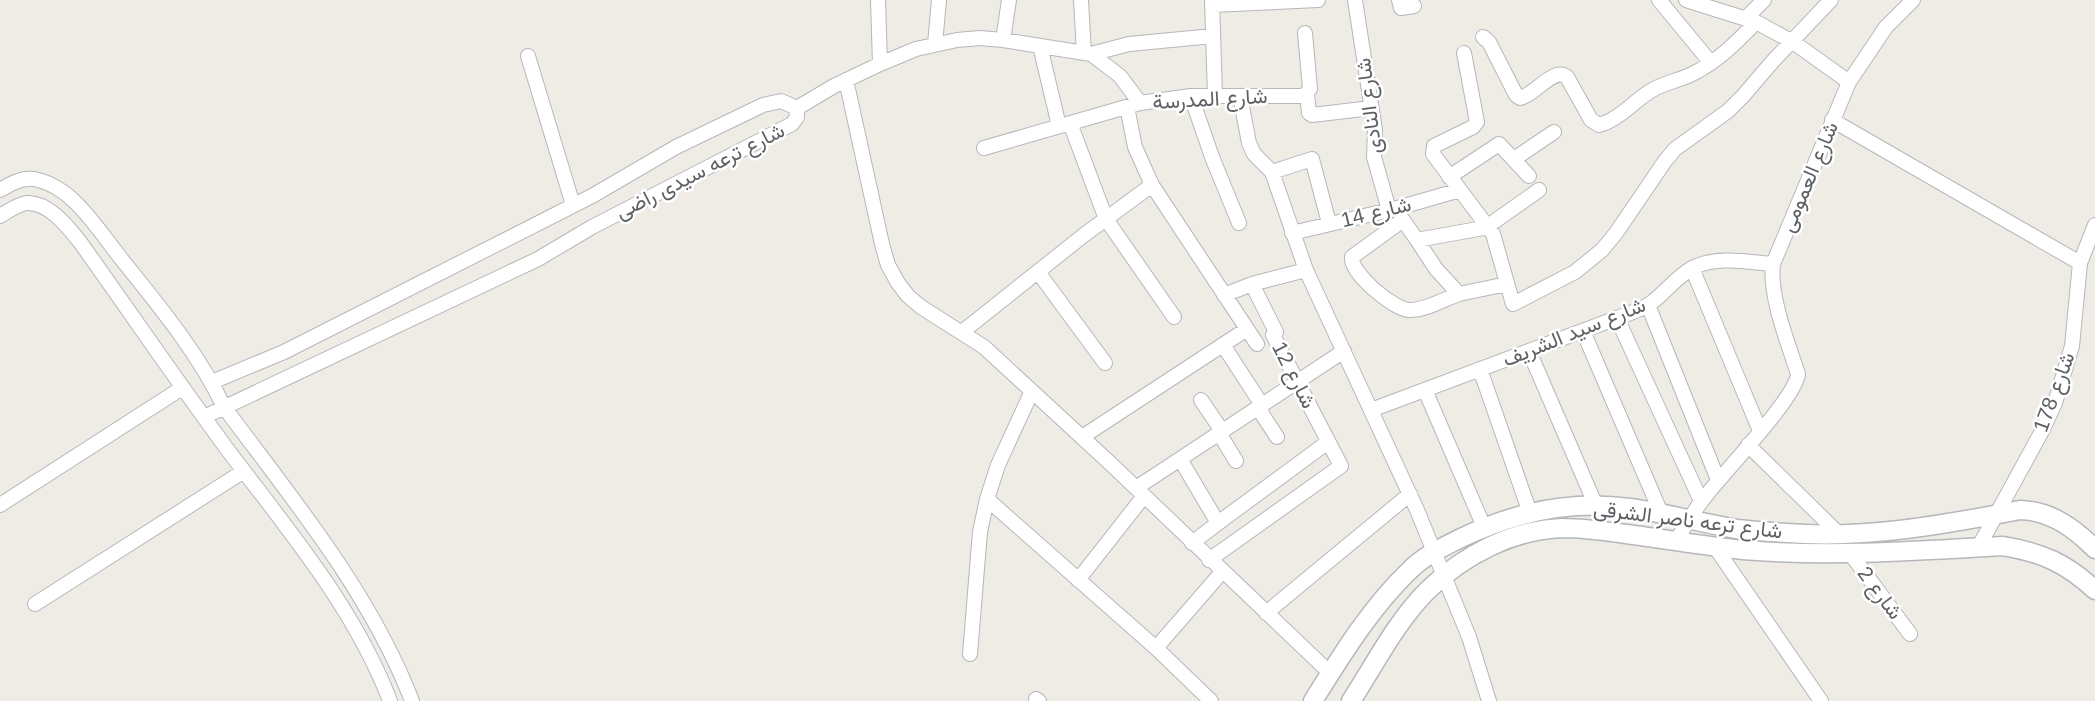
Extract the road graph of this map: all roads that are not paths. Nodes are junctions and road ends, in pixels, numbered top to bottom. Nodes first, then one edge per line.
1 (878, 0) edge
2 (939, 0) edge
3 (1009, 0) edge
4 (1081, 0) edge
5 (1318, 0) edge
6 (1357, 0) edge
7 (1399, 0) edge
8 (1659, 0) edge
9 (1764, 0) edge
10 (1831, 0) edge
11 (1913, 0) edge
12 (1282, 1) edge
13 (1691, 1) edge
14 (1212, 2) edge
15 (1414, 6) dead end
16 (1751, 20) junction
17 (1305, 33) dead end
18 (1213, 36) junction
19 (1483, 37) dead end
20 (1003, 40) junction
21 (1791, 41) junction
22 (935, 44) junction
23 (1040, 46) junction
24 (1088, 53) junction
25 (1464, 53) dead end
26 (528, 56) dead end
27 (1712, 63) junction
28 (880, 64) junction
29 (846, 80) junction
30 (1849, 82) junction
31 (1307, 94) junction
32 (1191, 96) junction
33 (1215, 96) junction
34 (1240, 96) junction
35 (1133, 105) junction
36 (797, 108) junction
37 (1371, 108) junction
38 (1832, 120) junction
39 (1065, 124) junction
40 (1554, 132) dead end
41 (984, 148) dead end
42 (1514, 159) junction
43 (1272, 172) junction
44 (1529, 176) dead end
45 (1449, 177) junction
46 (1152, 185) junction
47 (0, 190) edge
48 (1460, 190) junction
49 (1539, 190) dead end
50 (573, 205) junction
51 (1389, 210) junction
52 (0, 216) edge
53 (1106, 219) junction
54 (1239, 223) dead end
55 (1329, 223) junction
56 (2095, 225) edge
57 (1488, 227) junction
58 (1292, 233) junction
59 (1417, 240) junction
60 (2080, 263) junction
61 (1773, 264) junction
62 (1692, 268) junction
63 (1306, 270) junction
64 (1038, 272) junction
65 (1507, 284) junction
66 (1252, 285) junction
67 (1459, 294) junction
68 (1224, 295) junction
69 (1648, 305) junction
70 (1174, 317) dead end
71 (1617, 318) junction
72 (1247, 329) junction
73 (1583, 331) junction
74 (962, 332) junction
75 (1257, 344) dead end
76 (1223, 345) junction
77 (1344, 351) junction
78 (1529, 351) junction
79 (1104, 363) dead end
80 (1480, 369) junction
81 (212, 382) junction
82 (1297, 382) junction
83 (182, 388) junction
84 (1425, 390) junction
85 (1032, 391) junction
86 (1201, 400) dead end
87 (1260, 406) junction
88 (224, 407) junction
89 (1371, 410) junction
90 (204, 417) junction
91 (1760, 431) junction
92 (1221, 432) junction
93 (1082, 437) junction
94 (1277, 437) dead end
95 (1328, 442) junction
96 (1748, 445) junction
97 (1180, 459) junction
98 (1236, 461) dead end
99 (244, 471) junction
100 (1718, 480) junction
101 (1140, 492) junction
102 (1410, 494) junction
103 (987, 499) junction
104 (1701, 501) junction
105 (0, 505) edge
106 (1596, 506) junction
107 (1530, 513) junction
108 (1661, 513) junction
109 (1996, 514) junction
110 (1689, 519) junction
111 (1218, 523) junction
112 (1485, 527) junction
113 (1839, 534) junction
114 (1676, 541) junction
115 (1192, 543) junction
116 (1715, 547) junction
117 (1978, 548) junction
118 (2095, 549) edge
119 (1433, 552) junction
120 (1850, 553) junction
121 (1209, 560) junction
122 (1222, 572) junction
123 (1444, 576) junction
124 (1078, 580) junction
125 (2095, 590) edge
126 (35, 604) dead end
127 (1266, 613) junction
128 (1910, 633) dead end
129 (1156, 648) junction
130 (970, 654) dead end
131 (1330, 673) junction
132 (390, 701) edge
133 (412, 701) edge
134 (1211, 701) edge
135 (1313, 701) edge
136 (1351, 701) edge
137 (1489, 701) edge
138 (1821, 701) edge

1 - 28 street
2 - 22 street
3 - 20 street
4 - 24 street
5 - 12 street
6 - 37 street, شارع النادى
7 - 15 street
8 - 27 street
9 - 16 street
10 - 21 street
11 - 30 street, شارع العمومى
12 - 14 street
13 - 16 street
14 - 18 street
16 - 21 street
16 - 27 street
17 - 31 street
18 - 24 street, شارع ترعه سيدى راضى
18 - 33 street
19 - 27 street
20 - 22 street, شارع ترعه سيدى راضى
20 - 23 street, شارع ترعه سيدى راضى
21 - 30 street
21 - 65 street
22 - 28 street, شارع ترعه سيدى راضى
23 - 24 street, شارع ترعه سيدى راضى
23 - 39 street
24 - 35 street
25 - 45 street
26 - 50 street
28 - 29 street, شارع ترعه سيدى راضى
29 - 36 street, شارع ترعه سيدى راضى
29 - 74 street
30 - 38 street, شارع العمومى
31 - 34 street, شارع المدرسة
31 - 37 street
32 - 33 street, شارع المدرسة
32 - 35 street, شارع المدرسة
32 - 54 street
33 - 34 street, شارع المدرسة
34 - 43 street
35 - 39 street, شارع المدرسة
35 - 46 street
36 - 50 street
36 - 88 street, شارع ترعه سيدى راضى
37 - 51 street, شارع النادى
38 - 60 street
38 - 61 street, شارع العمومى
39 - 41 street, شارع المدرسة
39 - 53 street
40 - 42 street
42 - 44 street
42 - 45 street
43 - 55 street
43 - 58 street
45 - 48 street
46 - 53 street
46 - 68 street
47 - 81 street
48 - 51 street, شارع 14
48 - 57 street
49 - 57 street
50 - 81 street
51 - 55 street, شارع 14
52 - 83 street
53 - 64 street
53 - 70 street
55 - 58 street, شارع 14
56 - 60 street, شارع 178
57 - 59 street
57 - 65 street
58 - 63 street
59 - 67 street
59 - 67 street
60 - 109 street, شارع 178
61 - 62 street, شارع سيد الشريف
61 - 91 street, شارع العمومى
62 - 69 street, شارع سيد الشريف
62 - 91 street
63 - 66 street
63 - 77 street
64 - 74 street
64 - 79 street
65 - 67 street
66 - 68 street
66 - 82 street, شارع 12
68 - 72 street
69 - 71 street, شارع سيد الشريف
69 - 100 street
71 - 73 street, شارع سيد الشريف
71 - 104 street
72 - 75 street
72 - 76 street
73 - 78 street, شارع سيد الشريف
73 - 108 street
74 - 85 street
76 - 87 street
76 - 93 street
77 - 82 street
77 - 89 street
78 - 80 street, شارع سيد الشريف
78 - 106 street
80 - 84 street, شارع سيد الشريف
80 - 107 street
81 - 88 street
82 - 87 street
82 - 95 street, شارع 12
83 - 90 street
83 - 105 street
84 - 89 street, شارع سيد الشريف
84 - 112 street
85 - 93 street
85 - 103 street
86 - 92 street
87 - 92 street
87 - 94 street
88 - 90 street, شارع ترعه سيدى راضى
88 - 133 street
89 - 102 street
90 - 99 street
91 - 96 street
92 - 97 street
92 - 98 street
93 - 101 street
95 - 111 street
95 - 121 street, شارع 12
96 - 100 street
96 - 113 street
97 - 101 street
97 - 111 street
99 - 126 street
99 - 132 street
100 - 104 street
101 - 115 street
101 - 124 street
102 - 119 street
102 - 127 street
103 - 124 street
103 - 130 street
104 - 110 street
106 - 107 street, شارع ترعه ناصر الشرقى
106 - 108 street, شارع ترعه ناصر الشرقى
107 - 112 street, شارع ترعه ناصر الشرقى
108 - 110 street, شارع ترعه ناصر الشرقى
109 - 113 street, شارع ترعه ناصر الشرقى
109 - 117 street, شارع 178
109 - 118 street, شارع ترعه ناصر الشرقى
110 - 113 street, شارع ترعه ناصر الشرقى
110 - 114 street
111 - 115 street
112 - 119 street, شارع ترعه ناصر الشرقى
114 - 116 street, شارع ترعه ناصر الشرقى
114 - 123 street, شارع ترعه ناصر الشرقى
115 - 121 street
116 - 120 street, شارع ترعه ناصر الشرقى
116 - 138 street
117 - 120 street, شارع ترعه ناصر الشرقى
117 - 125 street, شارع ترعه ناصر الشرقى
119 - 123 street
119 - 131 street, شارع ترعه ناصر الشرقى
120 - 128 street, شارع 2
121 - 122 street
122 - 127 street
122 - 129 street
123 - 136 street, شارع ترعه ناصر الشرقى
123 - 137 street
124 - 129 street
127 - 131 street
129 - 134 street
131 - 135 street, شارع ترعه ناصر الشرقى

